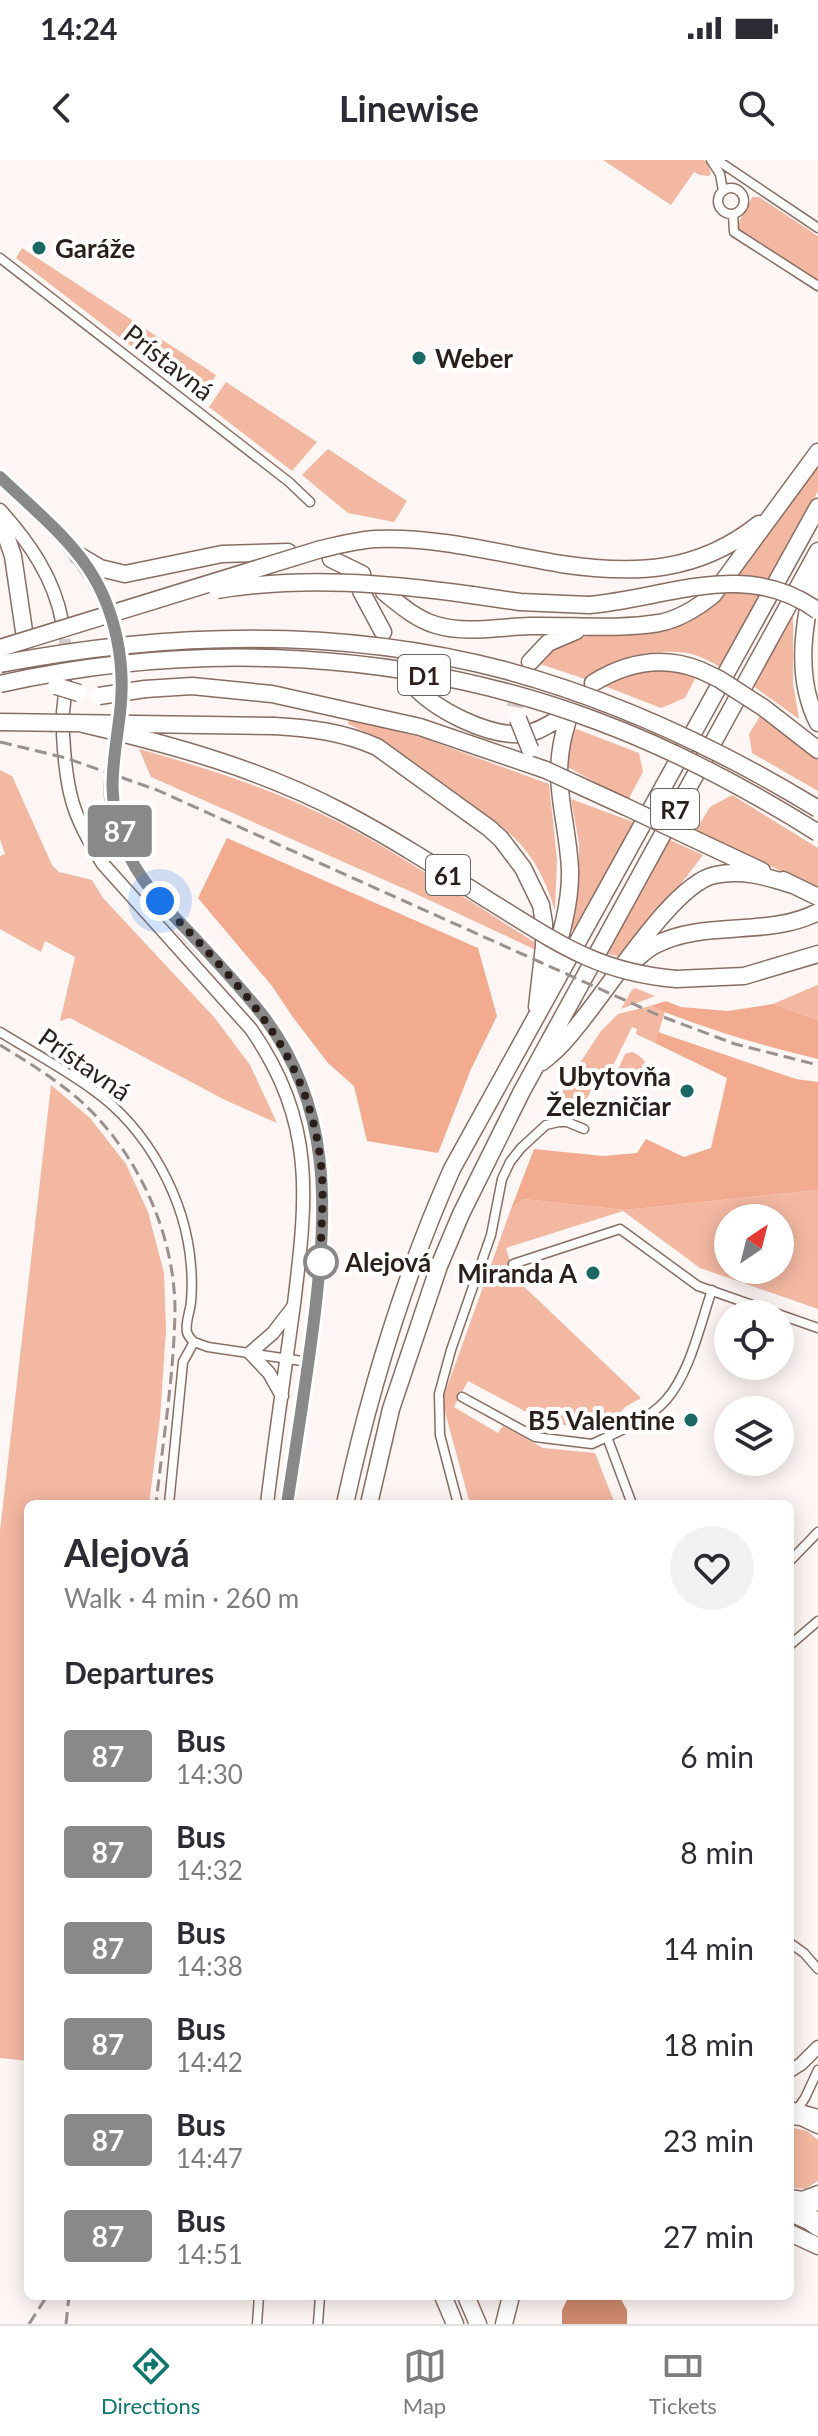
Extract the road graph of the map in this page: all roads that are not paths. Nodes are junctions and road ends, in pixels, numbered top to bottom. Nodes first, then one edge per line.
1 (711, 160) edge
2 (717, 160) edge
3 (732, 169) junction
4 (733, 191) junction
5 (762, 191) junction
6 (733, 214) junction
7 (818, 228) edge
8 (0, 258) edge
9 (818, 286) edge
10 (818, 452) edge
11 (0, 477) edge
12 (310, 502) dead end
13 (818, 507) edge
14 (0, 510) edge
15 (773, 513) junction
16 (0, 518) edge
17 (818, 551) edge
18 (288, 552) dead end
19 (78, 555) junction
20 (331, 559) dead end
21 (818, 561) edge
22 (384, 592) dead end
23 (156, 600) junction
24 (107, 607) dead end
25 (818, 611) edge
26 (62, 621) tunnel mouth
27 (589, 627) junction
28 (24, 631) dead end
29 (383, 632) dead end
30 (0, 648) edge
31 (530, 662) tunnel mouth
32 (0, 664) edge
33 (593, 683) dead end
34 (0, 684) edge
35 (412, 684) dead end
36 (67, 688) joint
37 (63, 712) dead end
38 (517, 713) tunnel mouth
39 (0, 722) edge
40 (818, 723) edge
41 (83, 724) junction
42 (63, 734) dead end
43 (116, 742) dead end
44 (818, 750) edge
45 (546, 770) junction
46 (818, 809) edge
47 (818, 833) edge
48 (793, 885) junction
49 (818, 897) edge
50 (818, 912) edge
51 (818, 954) edge
52 (618, 974) junction
53 (536, 1017) junction
54 (0, 1032) edge
55 (535, 1068) junction
56 (584, 1129) dead end
57 (513, 1264) dead end
58 (712, 1290) junction
59 (293, 1306) junction
60 (818, 1328) edge
61 (194, 1342) junction
62 (250, 1353) junction
63 (287, 1359) junction
64 (309, 1362) junction
65 (282, 1396) junction
66 (462, 1397) dead end
67 (607, 1437) junction
68 (169, 1500) edge
69 (268, 1500) edge
70 (288, 1500) edge
71 (346, 1500) edge
72 (370, 1500) edge
73 (457, 1500) edge
74 (631, 1500) edge
75 (818, 1532) edge
76 (794, 1557) edge
77 (818, 1621) edge
78 (794, 1642) edge
79 (794, 1946) edge
80 (818, 1969) edge
81 (818, 2047) edge
82 (794, 2068) edge
83 (818, 2070) edge
84 (794, 2111) edge
85 (794, 2113) edge
86 (794, 2114) edge
87 (818, 2116) edge
88 (818, 2127) edge
89 (818, 2192) edge
90 (794, 2197) edge
91 (818, 2204) edge
92 (794, 2210) edge
93 (794, 2210) edge
94 (794, 2211) edge
95 (818, 2219) edge
96 (818, 2230) edge
97 (794, 2235) edge
98 (818, 2246) edge
99 (259, 2300) edge
100 (320, 2300) edge
101 (445, 2300) edge
102 (468, 2300) edge
103 (510, 2300) edge
104 (257, 2324) edge
105 (318, 2324) edge
106 (455, 2324) edge
107 (478, 2324) edge
108 (504, 2324) edge

1 - 4 street
2 - 3 street
3 - 4 street
3 - 5 street
4 - 5 street
4 - 6 street
4 - 6 street
5 - 7 street
6 - 9 street
8 - 12 street, Prístavná
10 - 15 highway
11 - 19 main road
13 - 53 highway, R7
14 - 26 main road
15 - 23 highway, bridge
15 - 27 highway
16 - 28 highway
17 - 55 highway, R7
18 - 19 highway
19 - 24 main road
20 - 29 highway
21 - 40 highway
22 - 27 highway
23 - 25 highway, bridge
23 - 30 highway, bridge
27 - 31 highway
32 - 46 highway, D1, bridge
33 - 44 highway, bridge
34 - 47 highway, D1, bridge
35 - 53 highway
36 - 37 main road
36 - 45 highway, bridge
38 - 45 highway, bridge
39 - 41 highway, bridge
41 - 51 highway, 61, bridge
41 - 53 highway, bridge
42 - 59 main road
43 - 64 main road
45 - 48 highway, bridge
48 - 49 highway
48 - 52 highway
50 - 52 highway
52 - 55 highway
53 - 71 highway, R7
54 - 61 street, Prístavná
55 - 72 highway, R7
56 - 73 street
57 - 58 street
58 - 60 street
58 - 67 street
59 - 62 main road
59 - 63 main road
61 - 62 street
61 - 68 street, Prístavná
62 - 63 street
62 - 65 main road
63 - 64 street
63 - 65 main road
64 - 70 main road
65 - 69 main road
66 - 67 street
67 - 74 street
75 - 76 street
77 - 78 street
79 - 80 street
81 - 82 main road
83 - 84 street
85 - 87 main road
86 - 88 main road
89 - 90 main road
91 - 92 main road
93 - 95 main road
94 - 96 main road
97 - 98 highway
99 - 104 street
100 - 105 street
101 - 106 highway
102 - 107 highway
103 - 108 highway

